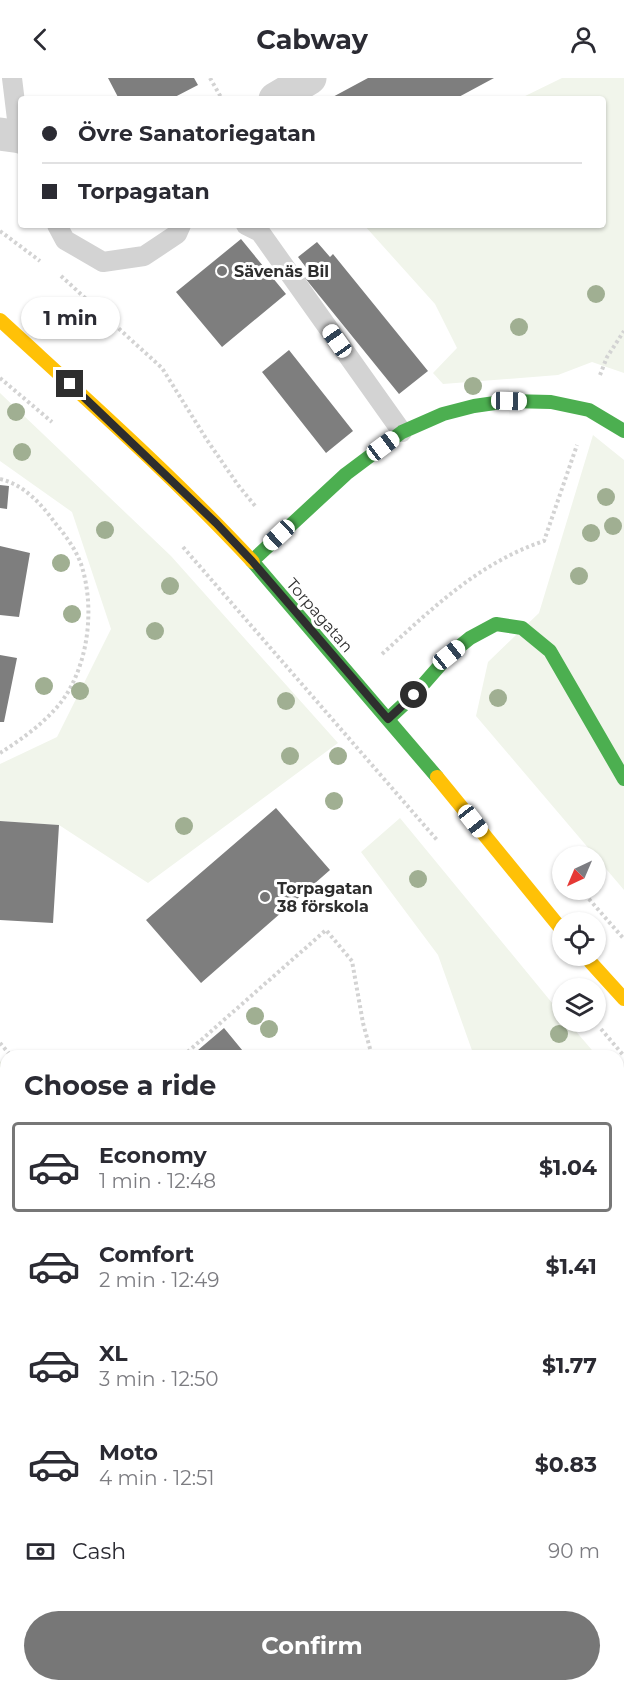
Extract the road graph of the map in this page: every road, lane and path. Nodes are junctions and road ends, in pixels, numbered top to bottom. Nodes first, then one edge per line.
1 (12, 78) edge
2 (210, 78) edge
3 (310, 78) edge
4 (220, 96) edge
5 (280, 96) edge
6 (15, 139) edge
7 (59, 228) edge
8 (180, 228) edge
9 (252, 228) edge
10 (0, 320) edge
11 (624, 331) edge
12 (0, 378) edge
13 (589, 410) junction
14 (60, 428) dead end
15 (624, 431) edge
16 (402, 432) junction
17 (0, 479) edge
18 (183, 546) dead end
19 (252, 561) junction
20 (380, 656) dead end
21 (388, 719) junction
22 (0, 753) edge
23 (624, 779) edge
24 (441, 844) dead end
25 (589, 900) edge
26 (552, 918) edge
27 (624, 939) edge
28 (594, 966) edge
29 (624, 999) edge
30 (603, 1032) edge
31 (190, 1050) edge
32 (370, 1050) edge
33 (619, 1050) edge

1 - 6 lane
2 - 4 path
3 - 5 street
7 - 8 lane
9 - 16 lane
10 - 19 street, Torpagatan
11 - 13 path
12 - 14 path
13 - 15 street
13 - 16 street
13 - 20 path
16 - 19 street
17 - 22 path
18 - 24 path
19 - 21 street, Torpagatan
21 - 23 street
21 - 26 street, Torpagatan
25 - 27 path
28 - 29 street
30 - 33 path
31 - 32 path

